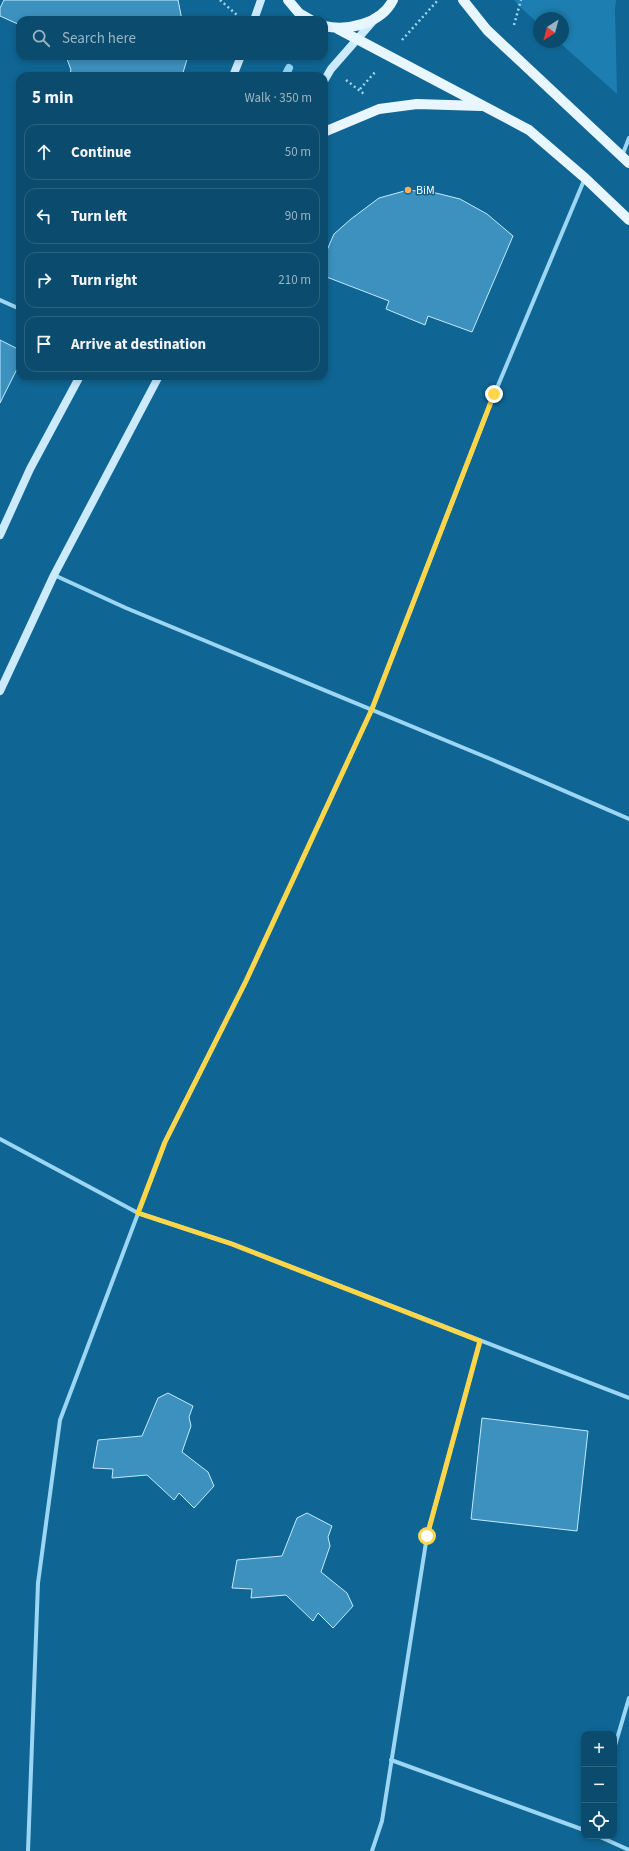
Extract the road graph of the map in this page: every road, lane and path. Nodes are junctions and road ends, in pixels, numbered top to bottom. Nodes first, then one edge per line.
1 (220, 0) edge
2 (261, 0) edge
3 (288, 0) edge
4 (393, 0) edge
5 (463, 0) edge
6 (521, 0) edge
7 (238, 15) dead end
8 (255, 16) edge
9 (304, 16) edge
10 (377, 17) junction
11 (514, 25) dead end
12 (328, 27) edge
13 (338, 29) junction
14 (358, 39) junction
15 (239, 60) edge
16 (314, 60) edge
17 (331, 69) junction
18 (235, 72) edge
19 (328, 74) edge
20 (484, 106) junction
21 (379, 109) junction
22 (328, 130) edge
23 (629, 138) edge
24 (626, 159) edge
25 (585, 178) junction
26 (629, 220) edge
27 (0, 300) edge
28 (16, 307) edge
29 (78, 380) edge
30 (157, 380) edge
31 (0, 535) edge
32 (54, 575) junction
33 (0, 691) edge
34 (372, 709) junction
35 (629, 819) edge
36 (0, 1139) edge
37 (138, 1213) junction
38 (480, 1341) junction
39 (629, 1398) edge
40 (629, 1698) edge
41 (617, 1739) edge
42 (391, 1760) junction
43 (581, 1829) edge
44 (605, 1839) edge
45 (629, 1850) edge
46 (28, 1851) edge
47 (372, 1851) edge

1 - 7 path
2 - 8 main road
3 - 9 main road
4 - 10 main road
5 - 24 main road
6 - 11 path
10 - 13 main road
10 - 14 main road
12 - 13 main road
13 - 14 main road
14 - 17 main road
14 - 20 main road
15 - 18 main road
16 - 17 path
17 - 19 main road
17 - 21 path
20 - 21 main road
20 - 25 main road
21 - 22 main road
23 - 24 street
25 - 26 main road
25 - 34 street
27 - 28 street
29 - 31 main road
30 - 32 main road
32 - 33 main road
32 - 34 street
34 - 35 street
34 - 37 street
36 - 37 street
37 - 38 street
37 - 46 street
38 - 39 street
38 - 42 street
40 - 41 street
42 - 43 street
42 - 47 street
44 - 45 street

